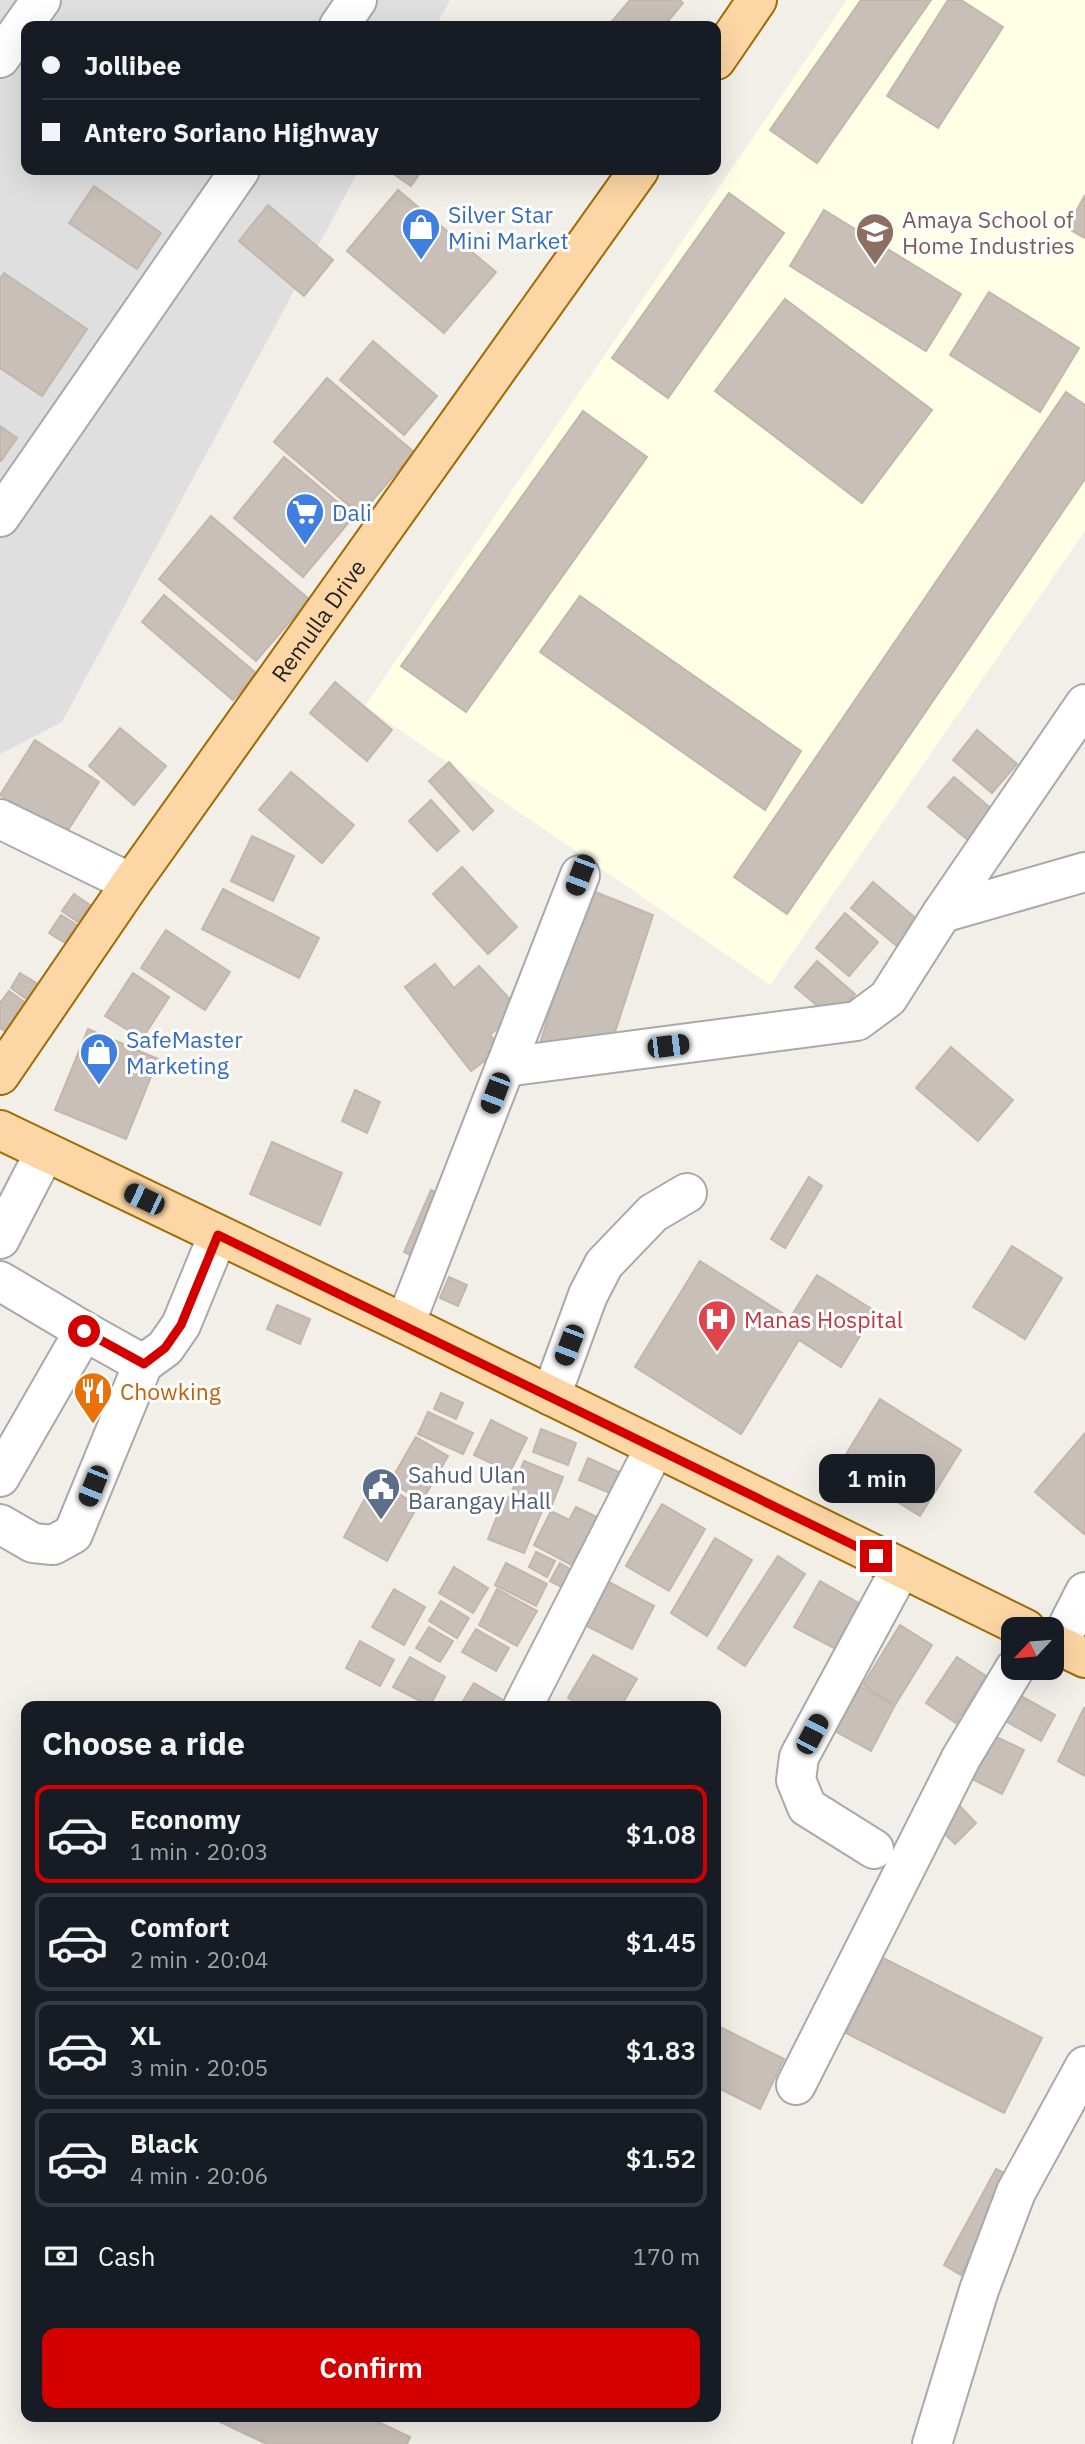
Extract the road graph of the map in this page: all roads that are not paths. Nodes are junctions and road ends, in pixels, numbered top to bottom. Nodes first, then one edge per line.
1 (41, 0) edge
2 (357, 0) edge
3 (757, 0) edge
4 (26, 21) edge
5 (342, 21) edge
6 (21, 28) edge
7 (721, 53) edge
8 (0, 58) edge
9 (237, 175) edge
10 (635, 175) edge
11 (0, 517) edge
12 (1085, 704) edge
13 (0, 819) edge
14 (1085, 873) edge
15 (580, 875) dead end
16 (131, 883) junction
17 (942, 913) junction
18 (505, 1067) junction
19 (0, 1075) edge
20 (0, 1130) edge
21 (45, 1152) junction
22 (687, 1193) dead end
23 (218, 1235) junction
24 (0, 1240) edge
25 (0, 1280) edge
26 (405, 1324) junction
27 (84, 1331) junction
28 (144, 1364) junction
29 (551, 1396) junction
30 (655, 1447) junction
31 (0, 1477) edge
32 (0, 1524) edge
33 (901, 1568) junction
34 (1085, 1592) edge
35 (1001, 1617) edge
36 (1064, 1628) edge
37 (1008, 1680) edge
38 (526, 1701) edge
39 (874, 1849) dead end
40 (1085, 2066) edge
41 (796, 2085) dead end
42 (932, 2444) edge

1 - 4 street
2 - 5 street
3 - 7 main road
6 - 8 street
9 - 11 street
10 - 16 main road, Remulla Drive
12 - 17 street
13 - 16 street
14 - 17 street
15 - 18 street
16 - 19 main road, Remulla Drive
17 - 18 street
18 - 26 street
20 - 21 main road
21 - 23 main road
21 - 24 street
22 - 29 street
23 - 26 main road
23 - 28 street
25 - 27 street
26 - 29 main road
27 - 28 street
27 - 31 street
28 - 32 street
29 - 30 main road
30 - 33 main road
30 - 38 street
33 - 35 main road
33 - 39 street
34 - 36 street
37 - 41 street
40 - 42 street

